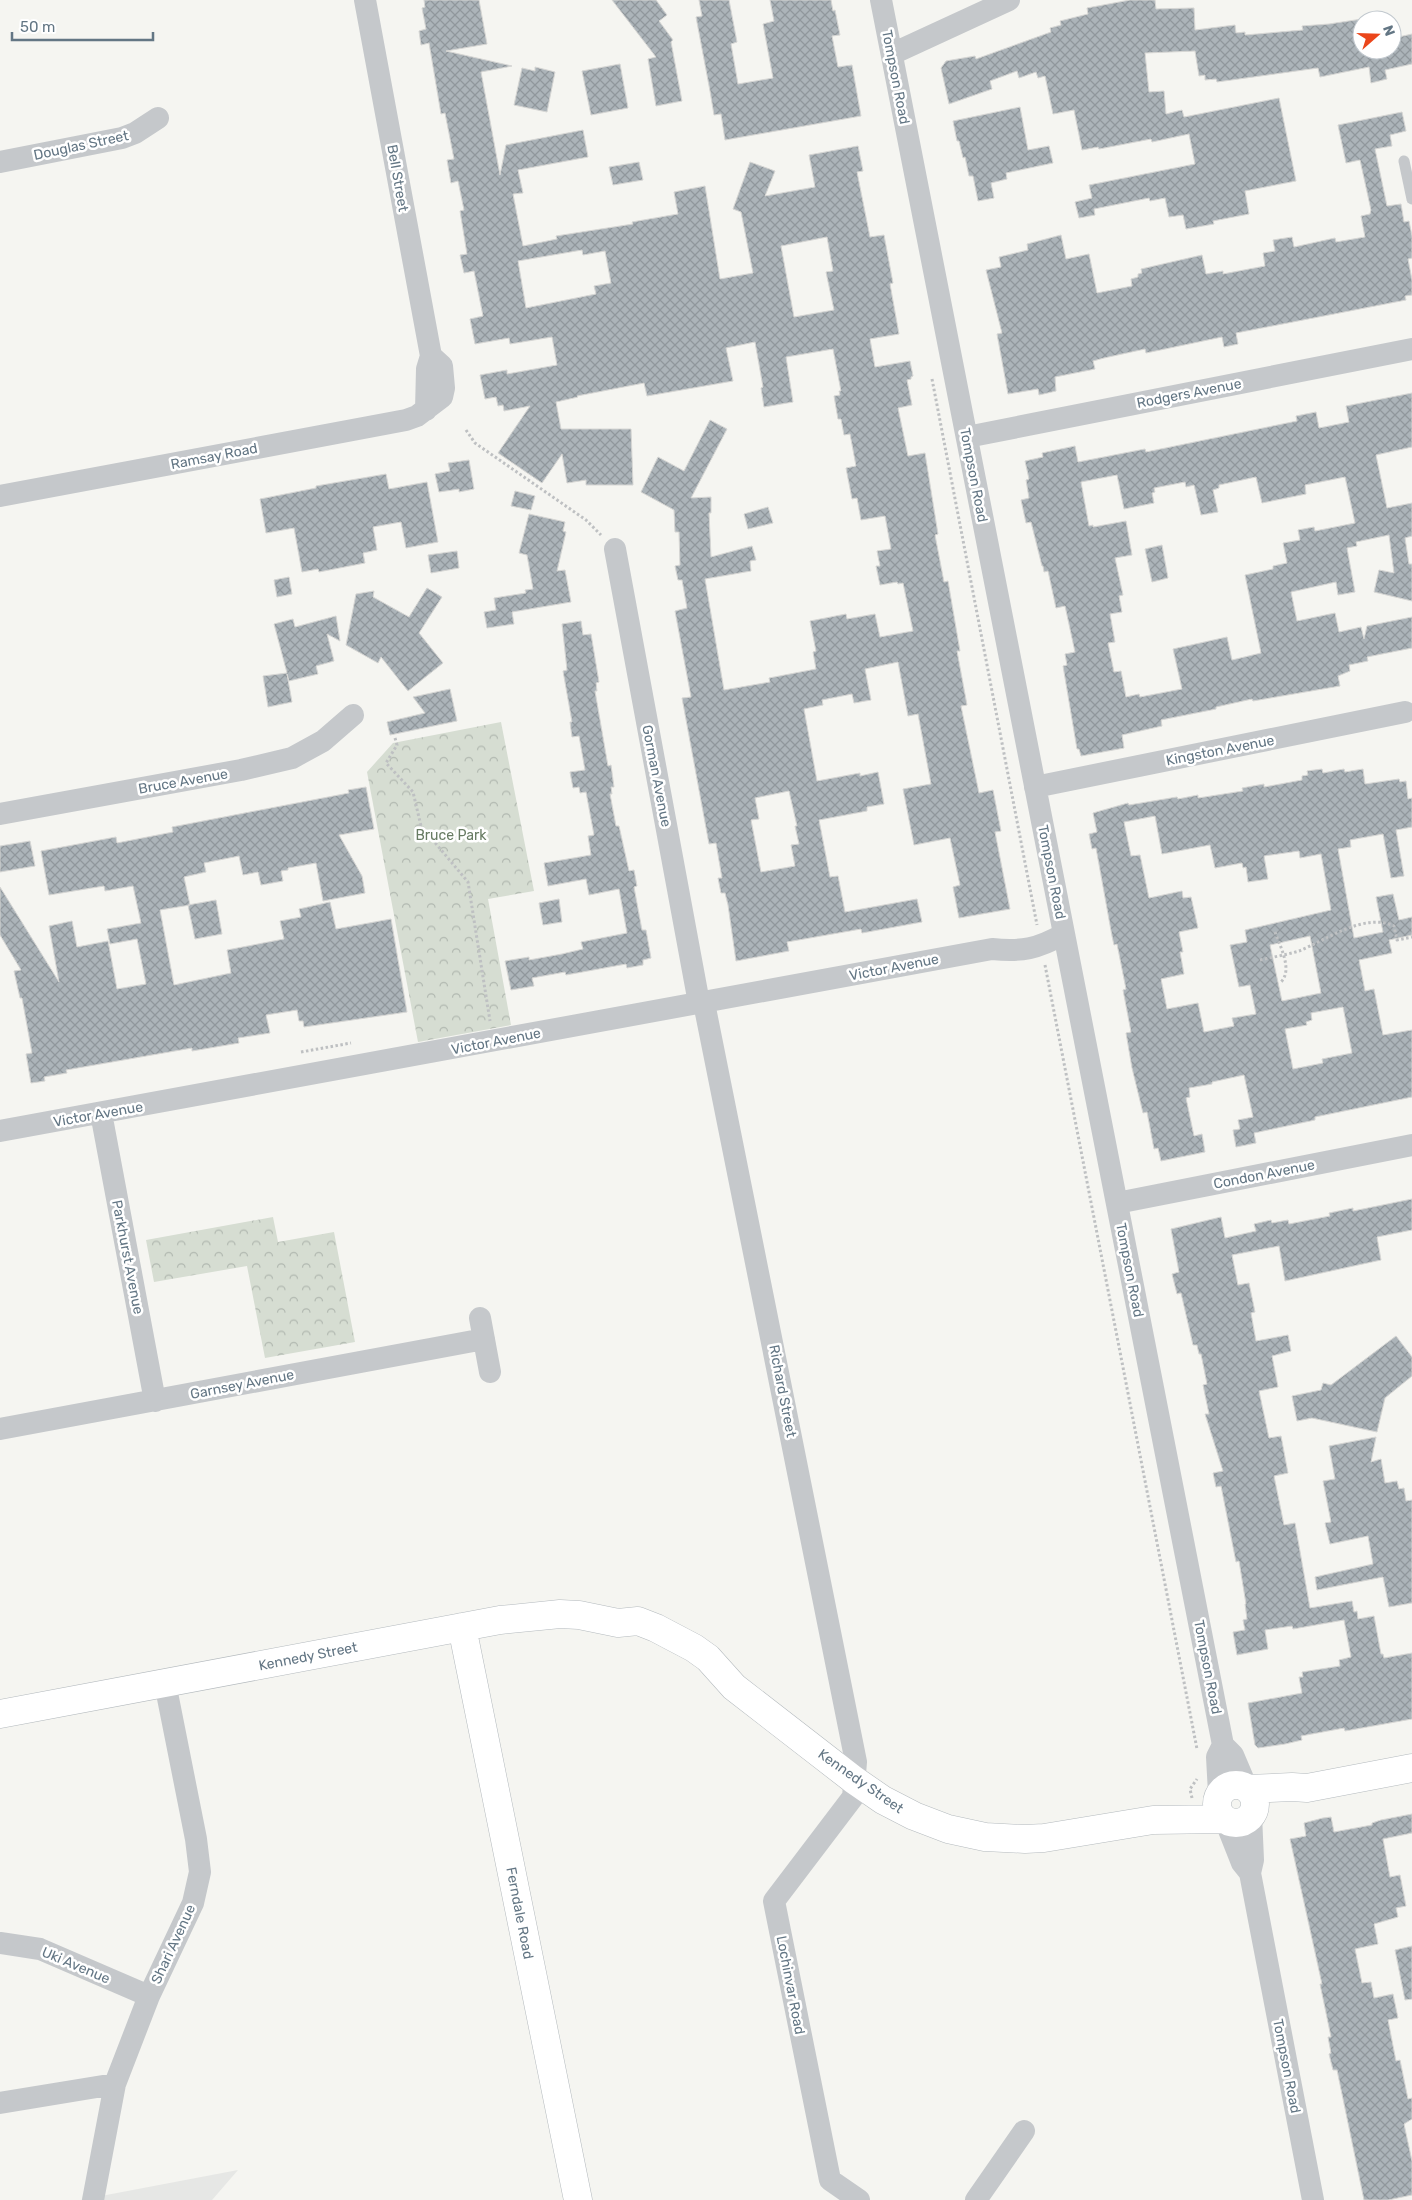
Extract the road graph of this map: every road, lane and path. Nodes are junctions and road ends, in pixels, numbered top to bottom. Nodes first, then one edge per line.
1 (365, 0) edge
2 (882, 0) edge
3 (1009, 0) edge
4 (892, 54) junction
5 (158, 118) dead end
6 (1404, 161) dead end
7 (0, 162) edge
8 (1412, 199) edge
9 (1412, 349) edge
10 (931, 370) dead end
11 (426, 410) joint
12 (466, 430) dead end
13 (966, 437) junction
14 (0, 496) edge
15 (614, 549) joint
16 (1405, 712) dead end
17 (353, 715) dead end
18 (395, 738) dead end
19 (1035, 787) junction
20 (0, 814) edge
21 (1275, 932) dead end
22 (1064, 934) junction
23 (1412, 937) edge
24 (1040, 940) junction
25 (1283, 955) junction
26 (1260, 960) dead end
27 (1281, 982) dead end
28 (702, 1003) junction
29 (494, 1041) junction
30 (351, 1043) dead end
31 (301, 1052) dead end
32 (101, 1113) junction
33 (0, 1132) edge
34 (1412, 1145) edge
35 (1117, 1203) junction
36 (490, 1372) dead end
37 (155, 1401) junction
38 (0, 1429) edge
39 (462, 1626) junction
40 (164, 1683) junction
41 (0, 1714) edge
42 (1223, 1744) junction
43 (1198, 1752) dead end
44 (1412, 1768) edge
45 (1202, 1772) dead end
46 (854, 1780) junction
47 (1250, 1801) junction
48 (1193, 1804) junction
49 (1222, 1807) junction
50 (1153, 1820) junction
51 (1250, 1873) junction
52 (0, 1944) edge
53 (149, 1996) junction
54 (115, 2084) junction
55 (0, 2103) edge
56 (1024, 2131) dead end
57 (93, 2200) edge
58 (578, 2200) edge
59 (859, 2200) edge
60 (976, 2200) edge
61 (1313, 2200) edge

1 - 11 street, Bell Street
2 - 4 street, Tompson Road
3 - 4 street
4 - 13 street, Tompson Road
5 - 7 street, Douglas Street
6 - 8 lane
9 - 13 street, Rodgers Avenue
10 - 24 path
11 - 14 street, Ramsay Road
12 - 15 path
13 - 19 street, Tompson Road
15 - 28 street, Gorman Avenue
16 - 19 street, Kingston Avenue
17 - 20 street, Bruce Avenue
18 - 29 path
19 - 22 street, Tompson Road
21 - 25 path
22 - 24 street, Victor Avenue
22 - 35 street, Tompson Road
23 - 25 path
24 - 28 street, Victor Avenue
24 - 43 path
25 - 26 path
25 - 27 path
28 - 29 street, Victor Avenue
28 - 46 street, Richard Street
29 - 32 street, Victor Avenue
30 - 31 path
32 - 33 street, Victor Avenue
32 - 37 street, Parkhurst Avenue
34 - 35 street, Condon Avenue
35 - 42 street, Tompson Road
36 - 37 street, Garnsey Avenue
37 - 38 street, Garnsey Avenue
39 - 40 street, Kennedy Street
39 - 46 street, Kennedy Street
39 - 58 street, Ferndale Road
40 - 41 street, Kennedy Street
40 - 53 street, Shari Avenue
42 - 47 street, Tompson Road
42 - 49 street, Tompson Road
44 - 47 street
45 - 48 path
46 - 50 street, Kennedy Street
46 - 59 street, Lochinvar Road
47 - 49 street
47 - 49 street
47 - 51 street, Tompson Road
48 - 49 street, Kennedy Street
48 - 50 street, Kennedy Street
49 - 50 street, Kennedy Street
49 - 51 street, Tompson Road
51 - 61 street, Tompson Road
52 - 53 street, Uki Avenue
53 - 54 street, Shari Avenue
54 - 55 street
54 - 57 street, Shari Avenue
56 - 60 street

